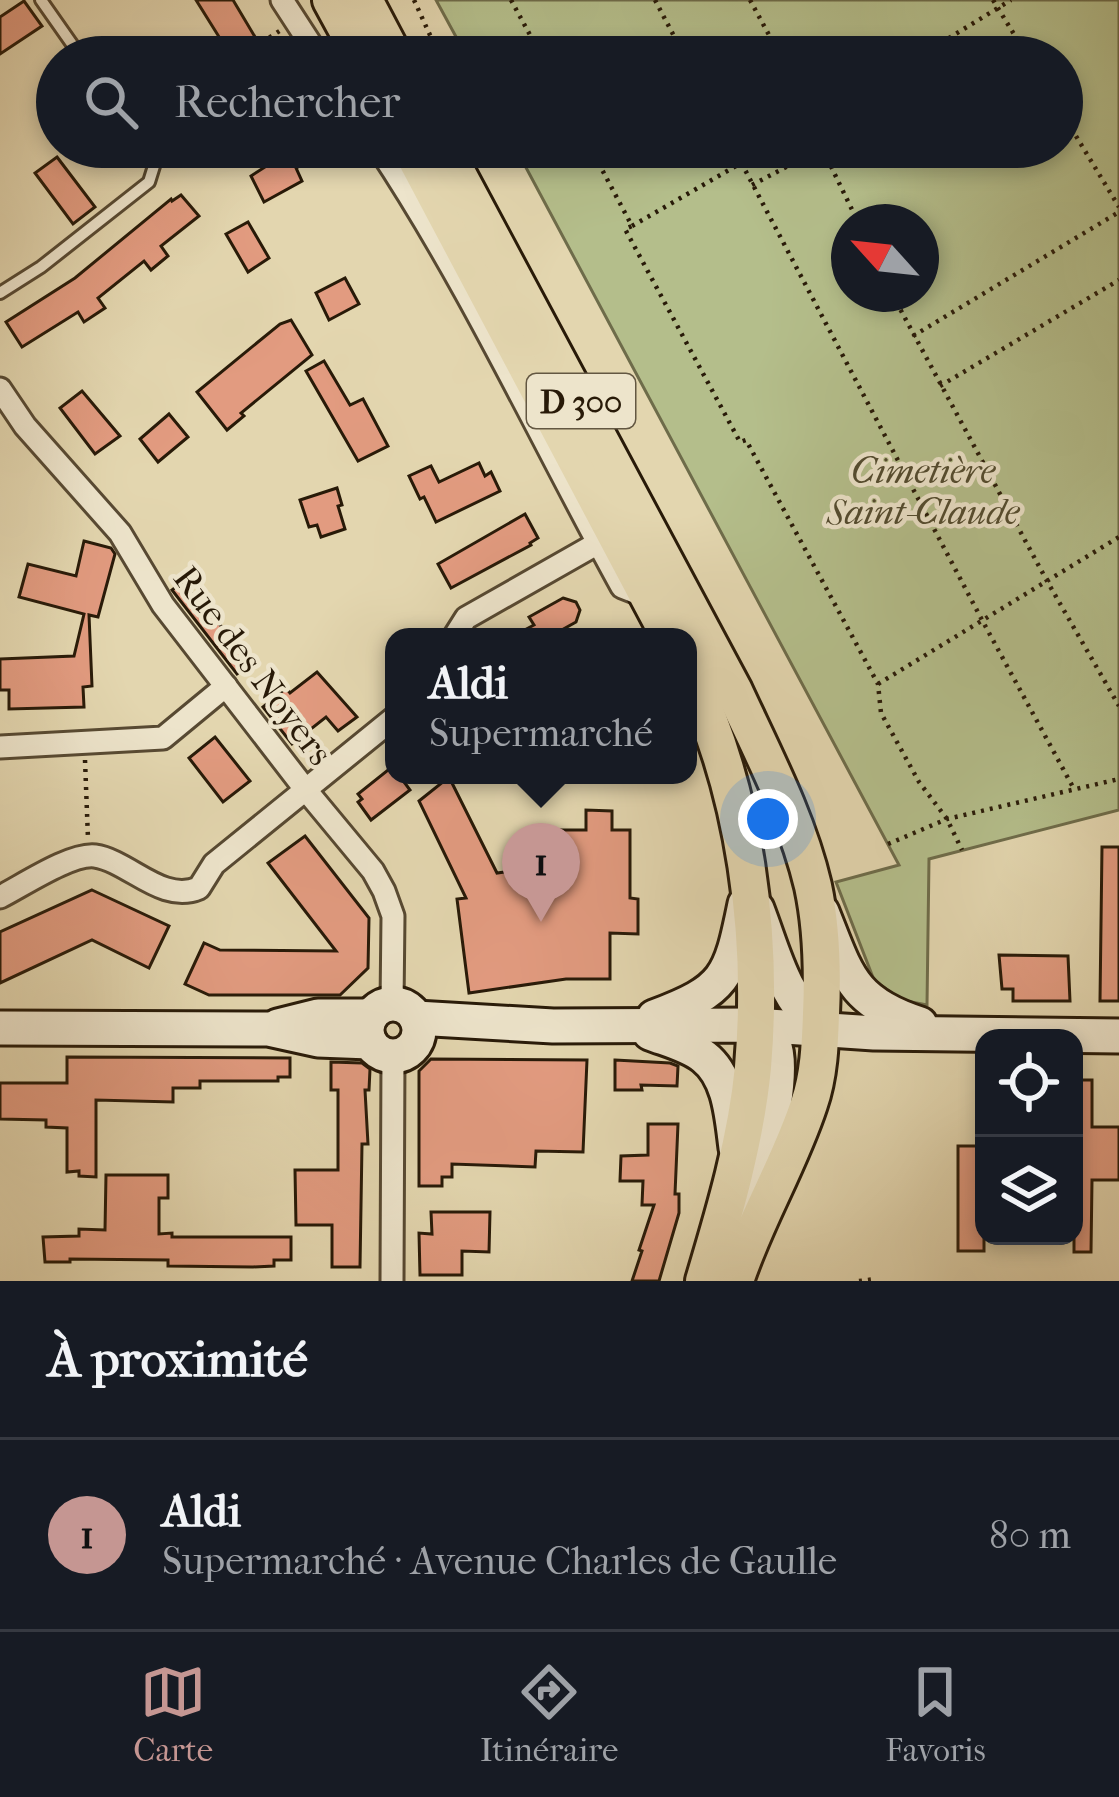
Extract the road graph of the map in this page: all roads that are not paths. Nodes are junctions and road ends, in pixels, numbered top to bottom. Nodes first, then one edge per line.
1 (41, 0) edge
2 (282, 0) edge
3 (331, 0) edge
4 (364, 0) edge
5 (66, 36) edge
6 (306, 36) edge
7 (351, 36) edge
8 (383, 36) edge
9 (153, 168) edge
10 (392, 168) edge
11 (421, 168) edge
12 (454, 168) edge
13 (0, 292) edge
14 (0, 389) edge
15 (598, 543) junction
16 (651, 598) junction
17 (460, 628) edge
18 (666, 628) edge
19 (226, 686) junction
20 (697, 691) edge
21 (385, 725) edge
22 (0, 747) edge
23 (305, 789) junction
24 (748, 884) junction
25 (813, 889) junction
26 (0, 897) edge
27 (632, 1026) junction
28 (788, 1027) junction
29 (0, 1028) edge
30 (393, 1030) junction
31 (950, 1034) junction
32 (1119, 1036) edge
33 (737, 1162) junction
34 (740, 1266) edge
35 (392, 1281) edge
36 (688, 1281) edge
37 (704, 1281) edge

1 - 5 lane
2 - 6 street
3 - 7 main road
4 - 8 main road
9 - 13 lane
10 - 15 street
11 - 16 main road, D 300
12 - 25 main road, D 300
14 - 19 street, Rue des Noyers
15 - 16 street
15 - 17 street
16 - 18 main road, D 300
19 - 22 street
19 - 23 street, Rue des Noyers
20 - 24 main road, D 300
21 - 23 street
23 - 26 street
23 - 30 street, Rue des Noyers
24 - 27 main road
24 - 28 main road, D 300
24 - 28 main road
25 - 28 main road, D 300
25 - 31 main road
27 - 28 main road
27 - 30 main road
27 - 33 main road
28 - 31 main road
28 - 33 main road, D 300
28 - 34 main road
28 - 34 main road, D 300
29 - 30 main road
30 - 35 street, Rue des Noyers
31 - 32 main road
33 - 36 street
33 - 37 main road

